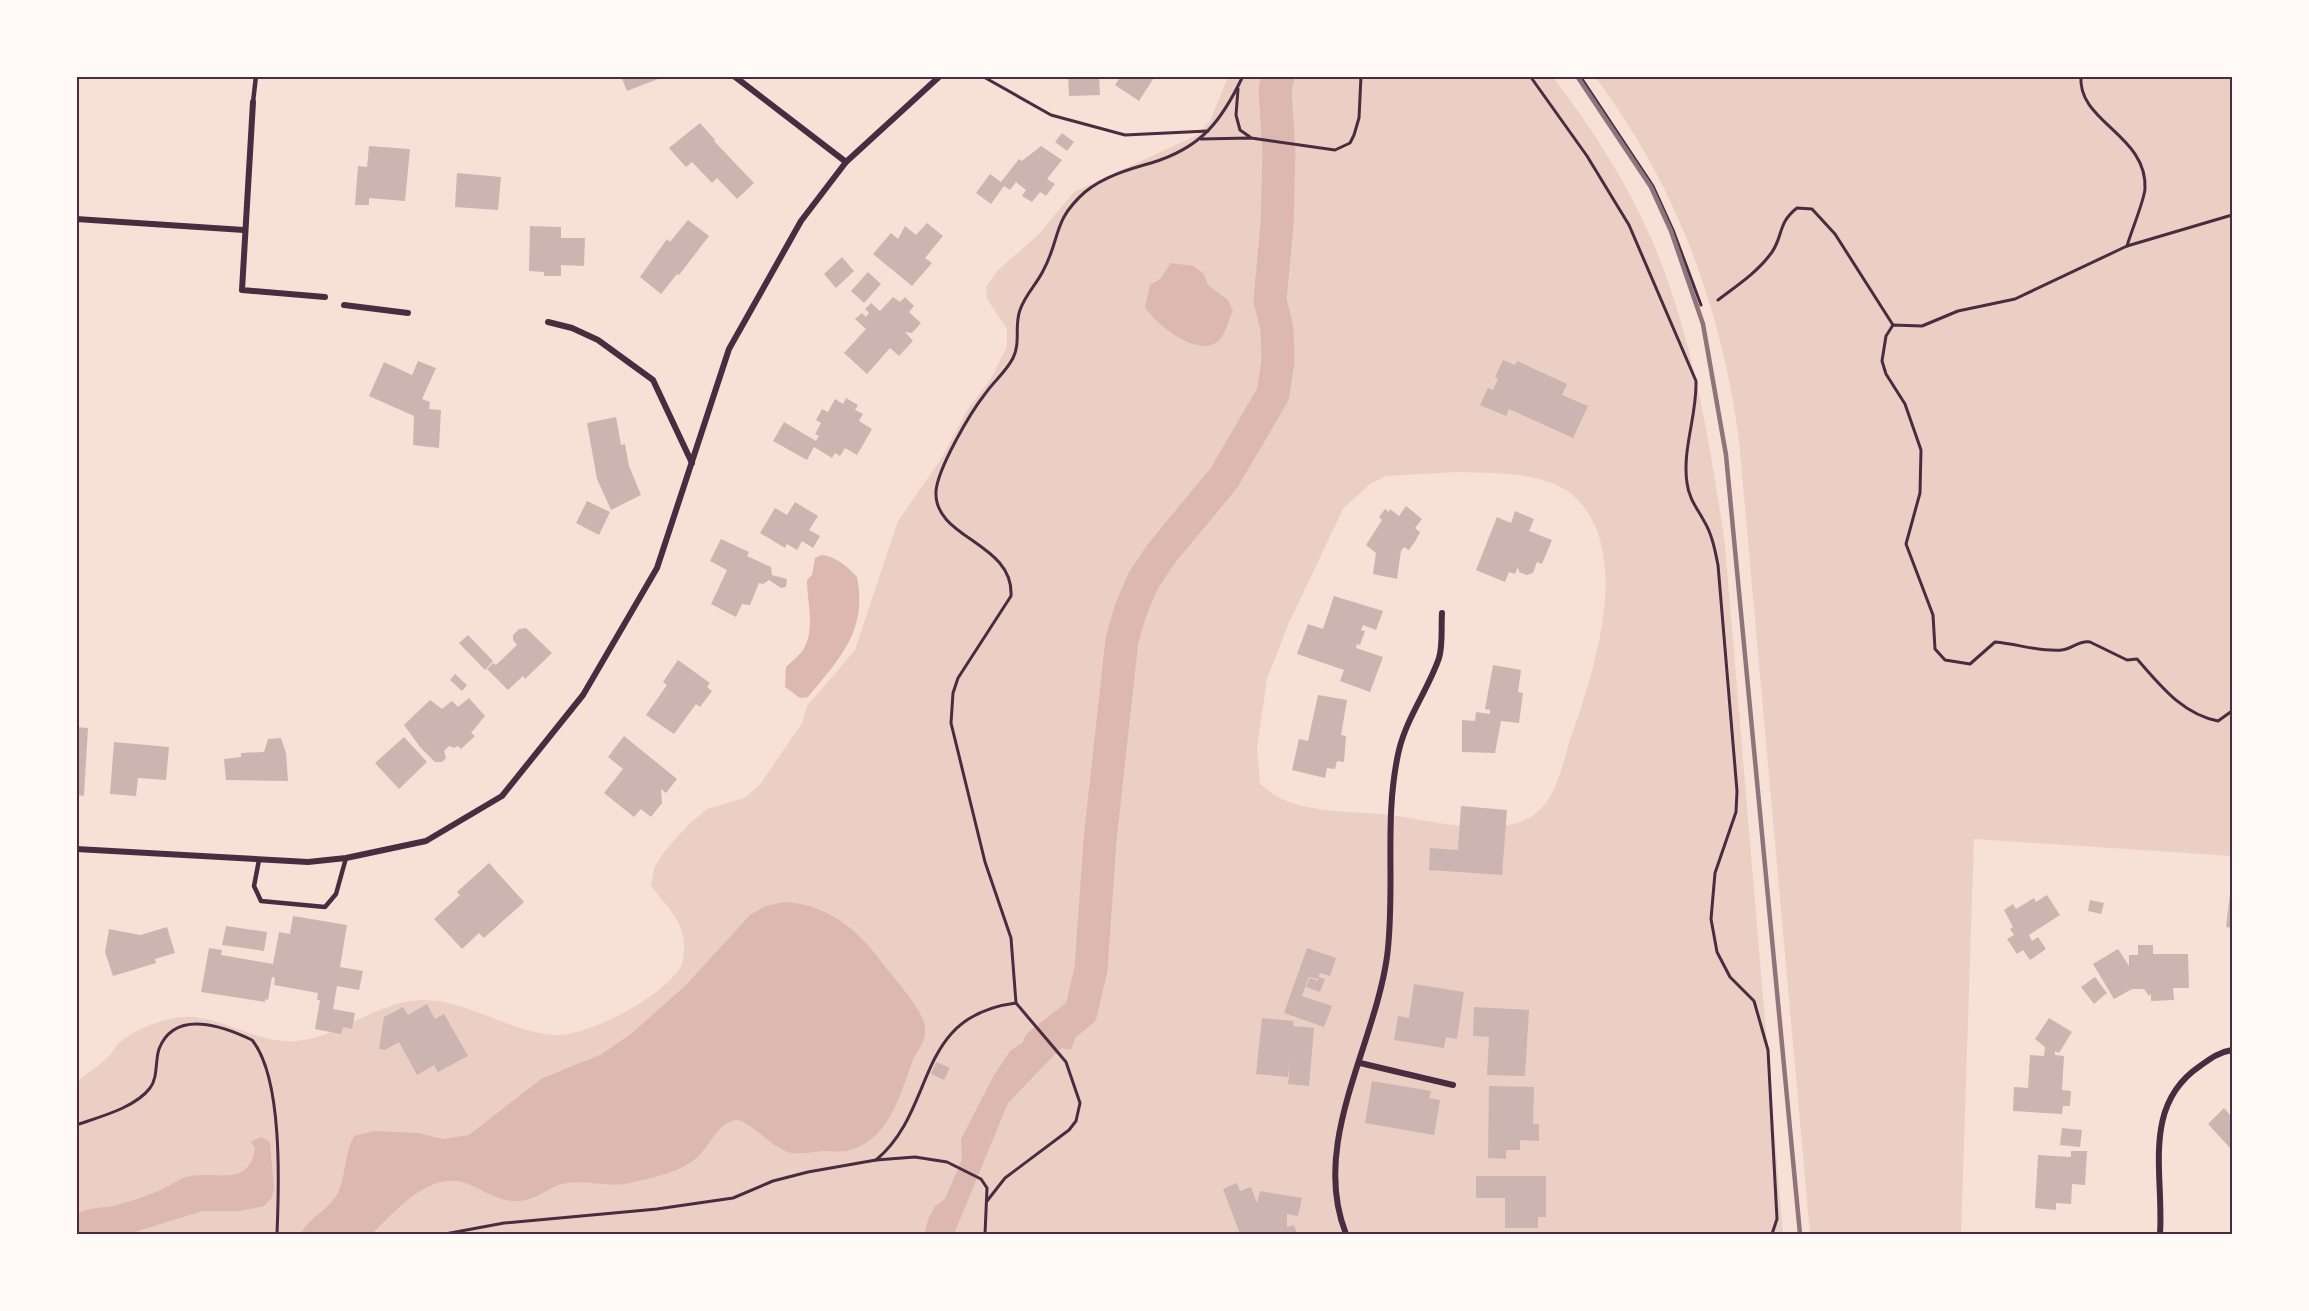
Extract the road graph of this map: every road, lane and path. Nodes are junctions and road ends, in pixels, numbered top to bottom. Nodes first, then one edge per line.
1 (256, 76) edge
2 (734, 76) edge
3 (940, 76) edge
4 (982, 76) edge
5 (1243, 76) edge
6 (1361, 76) edge
7 (1530, 76) edge
8 (1580, 76) edge
9 (2082, 76) edge
10 (1239, 85) junction
11 (253, 102) joint
12 (1208, 131) junction
13 (1251, 138) junction
14 (1201, 140) junction
15 (846, 162) junction
16 (2232, 215) edge
17 (76, 219) edge
18 (244, 230) junction
19 (2127, 246) junction
20 (325, 297) dead end
21 (1718, 300) dead end
22 (344, 305) dead end
23 (1701, 305) dead end
24 (408, 313) dead end
25 (548, 322) dead end
26 (1893, 325) junction
27 (692, 464) junction
28 (1442, 613) dead end
29 (2232, 711) edge
30 (76, 849) edge
31 (346, 858) junction
32 (259, 860) junction
33 (1016, 1003) junction
34 (2232, 1050) edge
35 (1360, 1063) junction
36 (1453, 1085) dead end
37 (76, 1125) edge
38 (876, 1160) junction
39 (987, 1201) junction
40 (277, 1234) edge
41 (445, 1234) edge
42 (986, 1234) edge
43 (1346, 1234) edge
44 (1772, 1234) edge
45 (2160, 1234) edge

1 - 11 lane
2 - 15 street
3 - 15 street
4 - 12 path
5 - 10 path
6 - 13 path
7 - 44 path
8 - 23 path
9 - 19 path
10 - 12 path
10 - 13 path
11 - 18 street
12 - 14 path
13 - 14 path
14 - 33 path
15 - 27 street
16 - 19 path
17 - 18 street
18 - 20 street
19 - 26 path
21 - 26 path
22 - 24 street
25 - 27 street
26 - 29 path
27 - 31 street
28 - 35 street
30 - 32 street
31 - 32 street
31 - 32 lane
33 - 38 path
33 - 39 path
34 - 45 street
35 - 36 street
35 - 43 street
37 - 40 path
38 - 39 path
38 - 41 path
39 - 42 path

